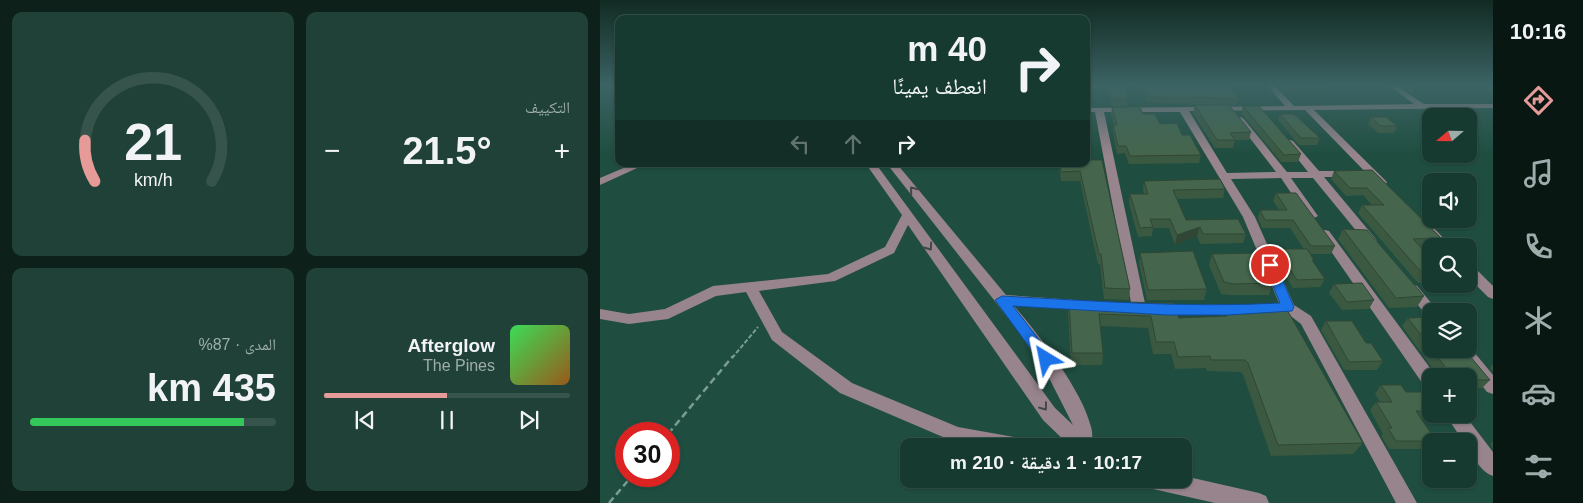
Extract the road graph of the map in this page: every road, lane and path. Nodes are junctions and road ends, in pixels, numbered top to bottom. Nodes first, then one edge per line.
1 (1208, 108) edge
2 (1230, 108) edge
3 (1260, 108) edge
4 (1307, 108) edge
5 (1183, 109) junction
6 (1090, 110) edge
7 (1099, 110) junction
8 (1273, 123) edge
9 (1285, 138) edge
10 (634, 167) edge
11 (873, 167) edge
12 (894, 167) edge
13 (1373, 173) junction
14 (1316, 174) junction
15 (1284, 175) junction
16 (1226, 176) junction
17 (600, 182) edge
18 (1392, 193) edge
19 (907, 216) junction
20 (1419, 220) edge
21 (1438, 238) edge
22 (1381, 252) edge
23 (1477, 278) edge
24 (1406, 282) edge
25 (750, 286) junction
26 (1493, 294) edge
27 (1002, 300) junction
28 (1424, 303) edge
29 (1100, 306) edge
30 (1120, 307) edge
31 (1288, 307) junction
32 (1139, 308) junction
33 (600, 314) edge
34 (766, 316) junction
35 (1469, 358) edge
36 (1422, 369) edge
37 (1493, 387) edge
38 (678, 422) edge
39 (1461, 423) edge
40 (973, 438) edge
41 (1074, 438) edge
42 (1083, 438) edge
43 (1493, 467) edge
44 (623, 487) edge
45 (1192, 488) edge
46 (609, 503) edge
47 (1259, 503) edge
48 (1407, 503) edge

1 - 5 street
2 - 15 street
3 - 8 street
4 - 13 street
5 - 7 street
5 - 16 street
6 - 7 street
7 - 32 street
9 - 14 street
10 - 17 street
11 - 19 street
27 -> 12 street
13 - 14 street
13 - 18 street
14 - 15 street
14 - 22 street
15 - 16 street
15 - 36 street
16 - 31 street
19 - 25 street
19 -> 41 street
20 - 21 street
23 - 26 street
24 - 28 street
25 - 33 street
25 - 34 street
27 - 29 street
27 - 42 street
30 - 32 street
31 - 32 street
31 - 48 street
34 - 38 path
34 - 40 street
35 - 37 street
39 - 43 street
44 - 46 path
45 - 47 street

